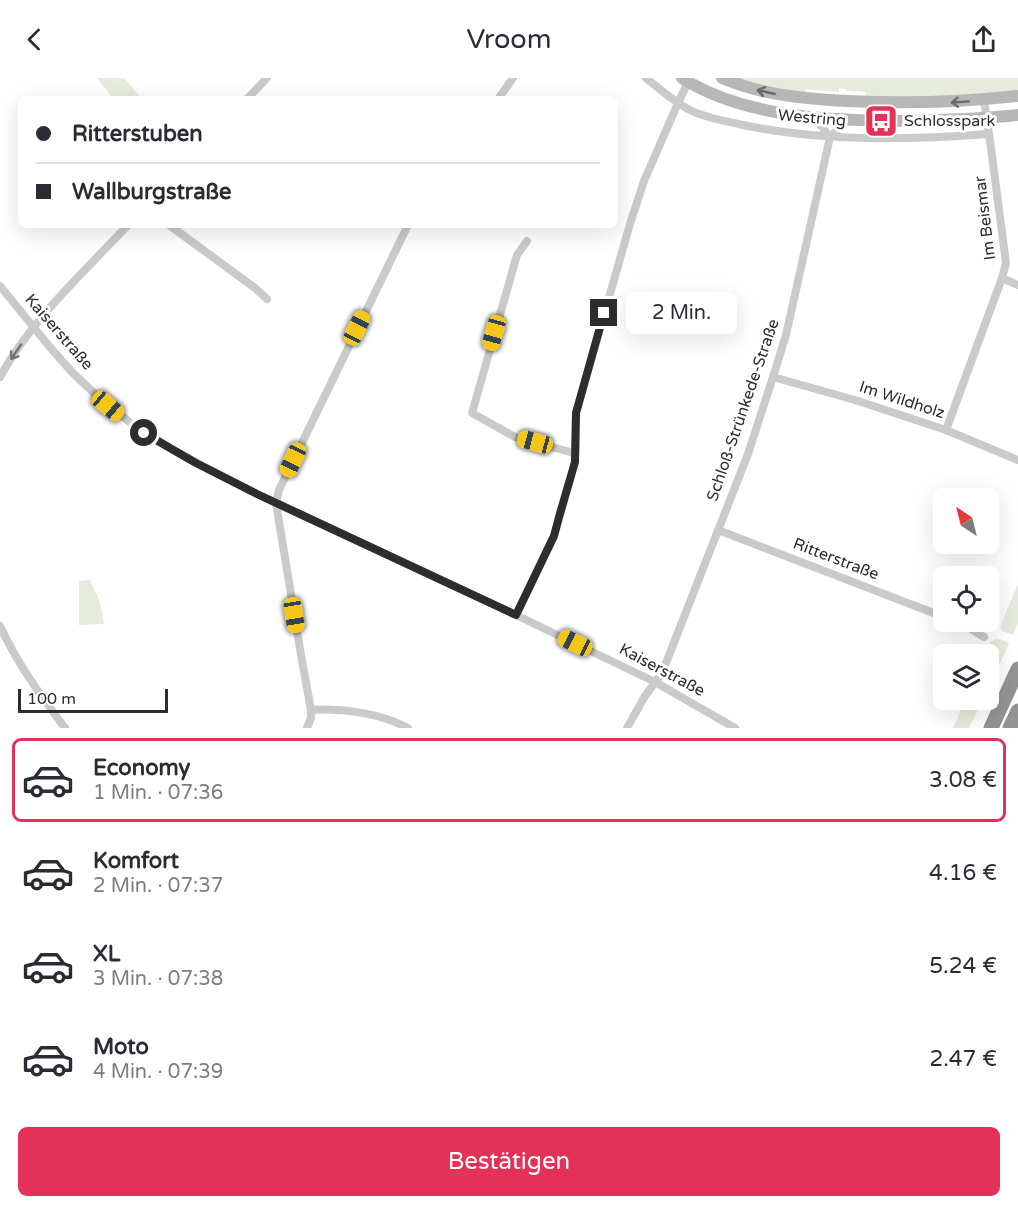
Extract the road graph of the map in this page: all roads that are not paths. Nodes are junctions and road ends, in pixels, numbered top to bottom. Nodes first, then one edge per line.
1 (267, 78) edge
2 (513, 78) edge
3 (646, 78) edge
4 (722, 78) edge
5 (685, 80) edge
6 (250, 96) edge
7 (500, 96) edge
8 (1018, 96) edge
9 (984, 100) junction
10 (678, 103) junction
11 (1018, 115) edge
12 (813, 117) junction
13 (986, 118) junction
14 (851, 119) junction
15 (988, 134) junction
16 (830, 137) junction
17 (125, 228) edge
18 (173, 228) edge
19 (407, 228) edge
20 (527, 241) dead end
21 (1002, 278) junction
22 (1018, 285) edge
23 (0, 286) edge
24 (267, 299) dead end
25 (34, 327) junction
26 (0, 377) edge
27 (773, 377) junction
28 (946, 430) junction
29 (574, 453) junction
30 (1018, 460) edge
31 (276, 503) junction
32 (718, 530) junction
33 (933, 613) edge
34 (516, 615) junction
35 (0, 626) edge
36 (975, 632) edge
37 (984, 638) dead end
38 (1018, 669) edge
39 (655, 682) junction
40 (311, 710) junction
41 (1018, 711) edge
42 (65, 728) edge
43 (307, 728) edge
44 (408, 728) edge
45 (627, 728) edge
46 (735, 728) edge
47 (991, 728) edge
48 (1010, 728) edge

1 - 6 street
2 - 7 street
3 - 10 street, Westring
9 -> 4 main road, Westring
5 - 10 street
5 - 12 main road, Westring
8 - 9 main road, Westring
9 - 13 street, Im Beismar
10 - 16 street, Westring
10 - 29 street
11 - 13 main road, Westring
12 - 14 main road, Westring
12 - 16 street
13 - 14 main road, Westring
13 - 15 street, Im Beismar
14 - 16 street
15 - 16 street, Westring
15 - 21 street, Im Beismar
16 - 27 street, Schloß-Strünkede-Straße
17 - 25 street
18 - 24 street
19 - 31 street
20 - 29 street
21 - 22 street
21 - 28 street, Im Beismar
23 - 25 street, Kaiserstraße
25 -> 26 street
25 - 31 street, Kaiserstraße
27 - 28 street, Im Wildholz
27 - 32 street, Schloß-Strünkede-Straße
28 - 30 street, Im Wildholz
29 - 34 street
31 - 34 street, Kaiserstraße
31 - 40 street
32 - 33 street, Ritterstraße
32 - 39 street, Schloß-Strünkede-Straße
34 - 39 street, Kaiserstraße
35 - 42 street
36 - 37 street
38 - 47 highway
39 - 45 street, Schloß-Strünkede-Straße
39 - 46 street, Kaiserstraße
40 - 43 street
40 - 44 street
41 - 48 highway

